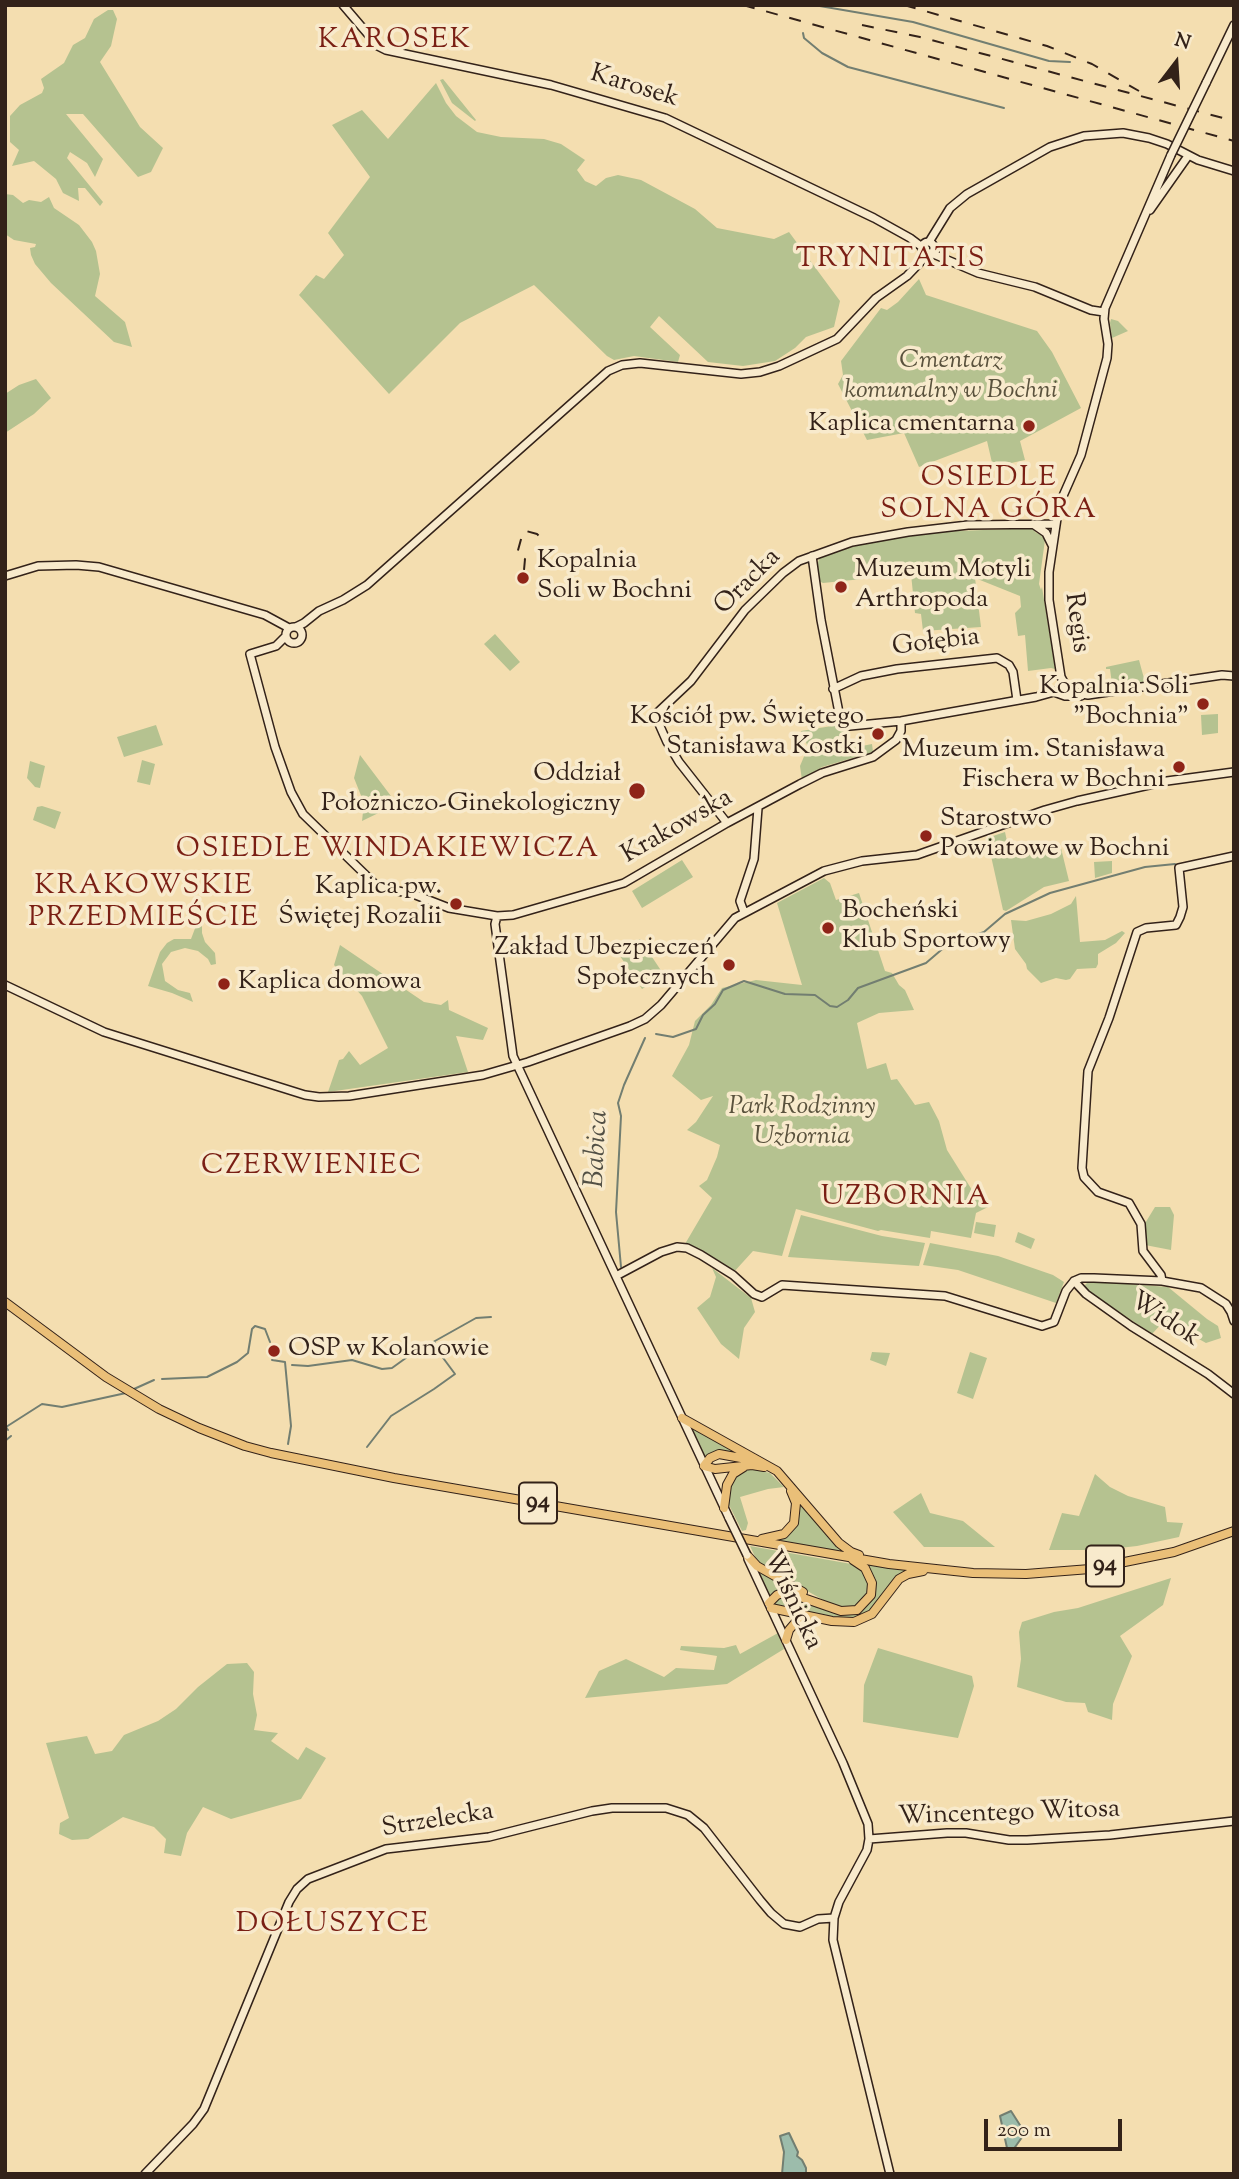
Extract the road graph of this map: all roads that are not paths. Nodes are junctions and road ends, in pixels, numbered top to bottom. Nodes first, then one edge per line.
1 (343, 5) edge
2 (1234, 25) edge
3 (1188, 156) junction
4 (1234, 171) edge
5 (1155, 199) junction
6 (928, 248) junction
7 (1104, 313) junction
8 (1030, 523) junction
9 (1055, 524) junction
10 (1052, 546) junction
11 (812, 556) junction
12 (5, 576) edge
13 (328, 607) junction
14 (290, 633) junction
15 (303, 634) junction
16 (1234, 676) edge
17 (1066, 686) junction
18 (833, 689) junction
19 (1054, 692) junction
20 (1085, 695) junction
21 (1013, 701) junction
22 (901, 721) junction
23 (1234, 772) edge
24 (758, 807) junction
25 (727, 823) junction
26 (1234, 856) edge
27 (744, 912) junction
28 (497, 916) junction
29 (5, 985) edge
30 (518, 1066) junction
31 (616, 1276) junction
32 (1074, 1281) junction
33 (1162, 1281) junction
34 (5, 1302) edge
35 (1234, 1321) edge
36 (1234, 1394) edge
37 (682, 1418) junction
38 (762, 1462) junction
39 (705, 1466) junction
40 (745, 1466) junction
41 (724, 1508) junction
42 (1234, 1531) edge
43 (750, 1540) junction
44 (833, 1554) junction
45 (747, 1555) junction
46 (875, 1561) junction
47 (940, 1571) junction
48 (824, 1604) junction
49 (770, 1606) junction
50 (832, 1621) junction
51 (786, 1640) junction
52 (1234, 1821) edge
53 (869, 1839) junction
54 (834, 1918) junction
55 (145, 2174) edge
56 (890, 2174) edge

1 - 6 street, Karosek
2 - 5 street, bridge
3 - 4 street
3 - 5 street
3 - 6 street
5 - 7 street
6 - 7 street, Karosek
6 - 13 street
7 - 9 street, Regis
8 - 9 street, Oracka
8 - 10 street
8 - 11 street, Oracka
9 - 10 street, Regis
10 - 17 street, Regis
11 - 18 street
11 - 25 street, Oracka
12 - 14 street
13 - 14 street
13 - 15 street
14 - 15 street
14 - 15 street
14 - 28 street
16 - 20 street
17 - 19 street
17 - 20 street
18 - 21 street, Gołębia
18 - 22 street
19 - 20 street
19 - 21 street
21 - 22 street
22 - 24 street, Krakowska
23 - 27 street
24 - 25 street, Krakowska
24 - 27 street
25 - 28 street, Krakowska
26 - 33 street
27 - 30 street
28 - 30 street, Wiśnicka
29 - 30 street
30 - 31 street, Wiśnicka
31 - 32 street
31 - 37 street, Wiśnicka
32 - 33 street
32 - 36 street, Widok
33 - 35 street
34 - 43 main road, 94
37 - 38 main road
37 - 39 street, Wiśnicka
38 - 39 main road
38 - 46 main road
39 - 40 main road
39 - 41 street, Wiśnicka
40 - 41 main road
40 - 43 main road
41 - 45 street, Wiśnicka, bridge
42 - 47 main road, 94
43 - 44 main road, 94
44 - 46 main road, 94
44 - 48 main road
45 - 48 main road
45 - 49 street, Wiśnicka
46 - 47 main road, 94
47 - 50 main road
48 - 49 main road
49 - 50 main road
49 - 51 street, Wiśnicka
50 - 51 main road
51 - 53 street, Wiśnicka
52 - 53 street, Wincentego Witosa
53 - 54 street
54 - 55 street, Strzelecka
54 - 56 street

